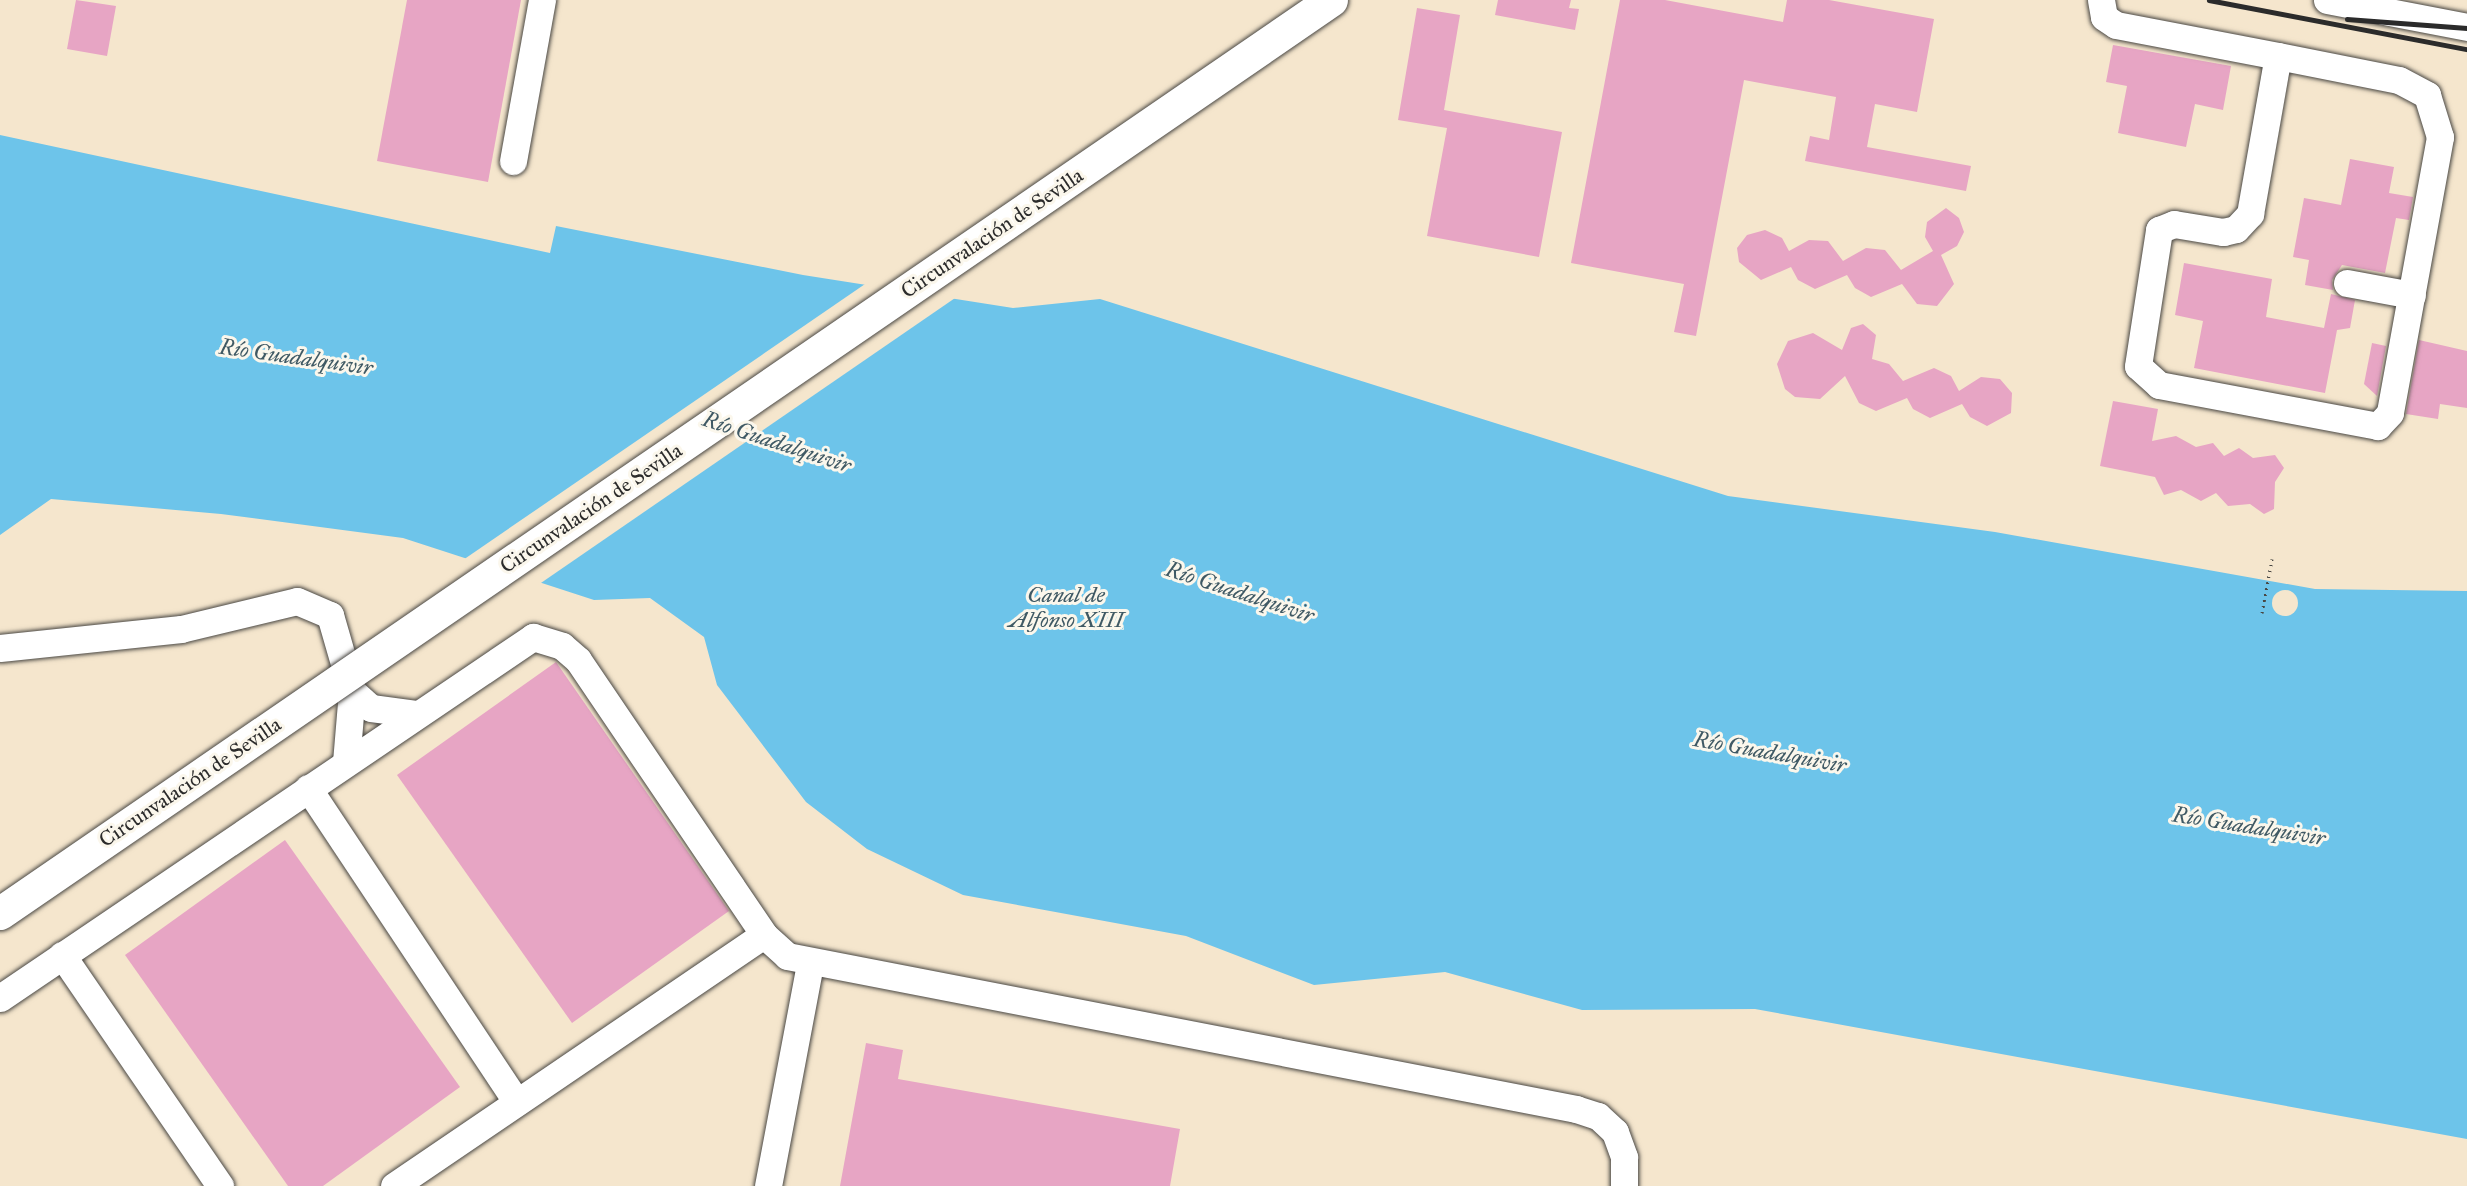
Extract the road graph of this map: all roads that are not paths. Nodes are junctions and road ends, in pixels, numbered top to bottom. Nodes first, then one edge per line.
1 (542, 0) edge
2 (1331, 0) edge
3 (2101, 0) edge
4 (2327, 0) edge
5 (2467, 27) edge
6 (2278, 56) junction
7 (513, 161) dead end
8 (2347, 283) dead end
9 (2412, 295) junction
10 (0, 648) edge
11 (352, 691) junction
12 (416, 714) junction
13 (346, 762) junction
14 (308, 788) junction
15 (0, 913) edge
16 (765, 935) junction
17 (62, 955) junction
18 (810, 964) junction
19 (0, 998) edge
20 (517, 1102) junction
21 (220, 1186) edge
22 (394, 1186) edge
23 (768, 1186) edge
24 (1624, 1186) edge

1 - 7 street
2 - 15 highway, Circunvalación de Sevilla, bridge
3 - 6 street
4 - 5 street
6 - 9 street
6 - 9 street
8 - 9 street
10 - 11 street
11 - 12 street
11 - 13 street
12 - 13 street
12 - 16 street
13 - 14 street
14 - 17 street
14 - 20 street
16 - 18 street
16 - 20 street
17 - 19 street
17 - 21 street
18 - 23 street
18 - 24 street
20 - 22 street

